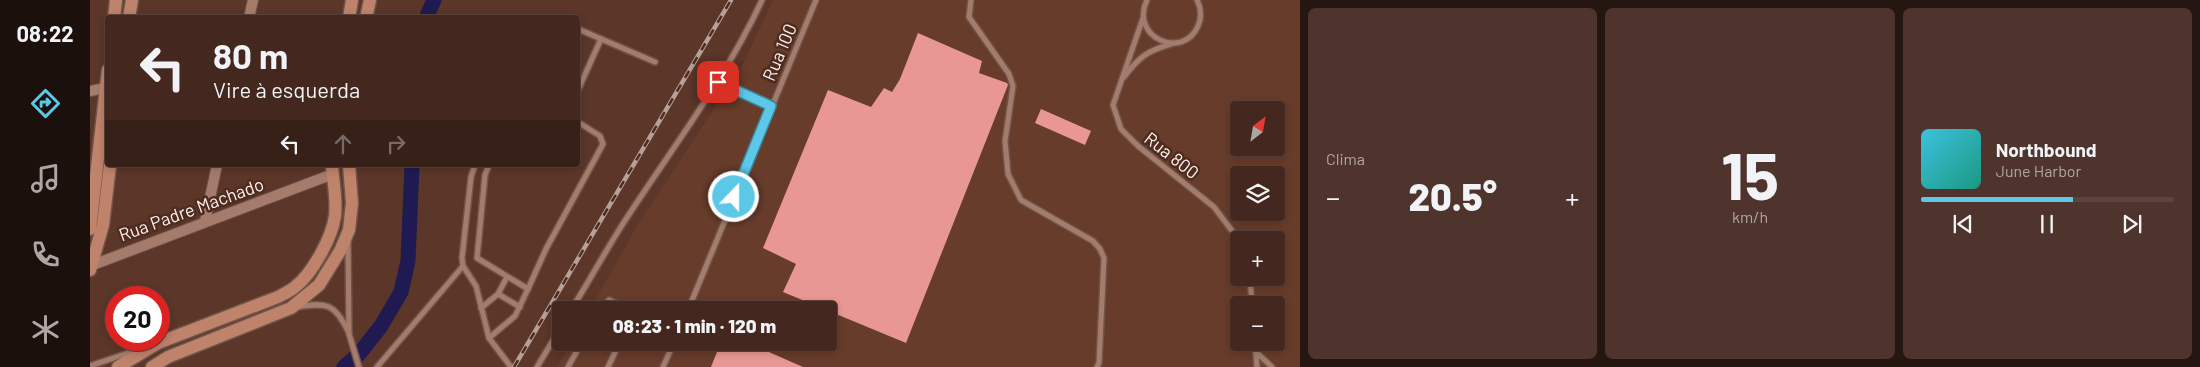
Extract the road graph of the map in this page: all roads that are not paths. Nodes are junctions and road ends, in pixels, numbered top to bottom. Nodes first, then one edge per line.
1 (116, 0) edge
2 (132, 0) edge
3 (253, 0) edge
4 (352, 0) edge
5 (370, 0) edge
6 (762, 0) edge
7 (816, 0) edge
8 (971, 0) edge
9 (1147, 0) edge
10 (1197, 0) edge
11 (1201, 0) edge
12 (1201, 13) junction
13 (114, 15) edge
14 (130, 15) edge
15 (250, 15) edge
16 (350, 15) edge
17 (367, 15) edge
18 (1143, 18) junction
19 (580, 30) edge
20 (601, 39) junction
21 (1175, 43) junction
22 (655, 62) dead end
23 (718, 82) junction
24 (1121, 82) junction
25 (580, 86) edge
26 (105, 88) joint
27 (90, 91) edge
28 (771, 106) junction
29 (580, 123) edge
30 (110, 167) edge
31 (218, 167) edge
32 (349, 167) edge
33 (474, 167) edge
34 (488, 167) edge
35 (332, 170) edge
36 (205, 221) junction
37 (90, 229) edge
38 (349, 230) junction
39 (1232, 231) edge
40 (91, 266) edge
41 (463, 266) junction
42 (507, 277) junction
43 (528, 289) junction
44 (498, 294) junction
45 (576, 301) edge
46 (692, 301) edge
47 (520, 307) junction
48 (291, 308) junction
49 (481, 308) junction
50 (349, 334) junction
51 (170, 338) edge
52 (488, 338) junction
53 (552, 342) edge
54 (134, 351) edge
55 (145, 351) edge
56 (577, 351) edge
57 (616, 351) edge
58 (670, 351) edge
59 (1255, 351) joint
60 (90, 366) edge
61 (118, 367) edge
62 (152, 367) edge
63 (359, 367) edge
64 (377, 367) edge
65 (511, 367) edge
66 (537, 367) edge
67 (568, 367) edge
68 (608, 367) edge
69 (663, 367) edge
70 (1097, 367) edge
71 (1257, 367) edge
72 (1272, 367) edge

1 - 13 main road
2 - 14 main road
3 - 15 street
4 - 16 main road
5 - 17 main road
6 - 23 lane
7 - 28 lane, Rua 100
8 - 70 lane
9 - 18 lane, Rua 800
10 - 12 lane
11 - 12 lane
12 - 21 lane, Rua 800
18 - 21 lane
18 - 24 lane, Rua 800
19 - 20 lane
20 - 22 lane
20 - 25 lane
21 - 24 lane, Rua 800
23 - 28 lane
23 - 45 lane
24 - 39 lane, Rua 800
26 - 27 street
26 - 37 main road
28 - 46 lane, Rua 100
29 - 43 lane
30 - 40 main road
31 - 36 street
32 - 38 main road
33 - 41 lane
34 - 42 lane
35 - 36 street, Rua Padre Machado
35 - 51 main road
36 - 40 street, Rua Padre Machado
38 - 48 main road
38 - 50 lane
41 - 49 lane
41 - 64 lane
42 - 43 lane
42 - 44 lane
43 - 47 lane
44 - 47 lane
44 - 49 lane
47 - 52 lane
48 - 50 lane
48 - 62 main road
49 - 52 lane
50 - 63 lane
52 - 65 lane
53 - 66 lane
54 - 60 lane
55 - 61 main road
56 - 67 lane
57 - 68 lane
58 - 69 lane
59 - 71 lane
59 - 72 lane

